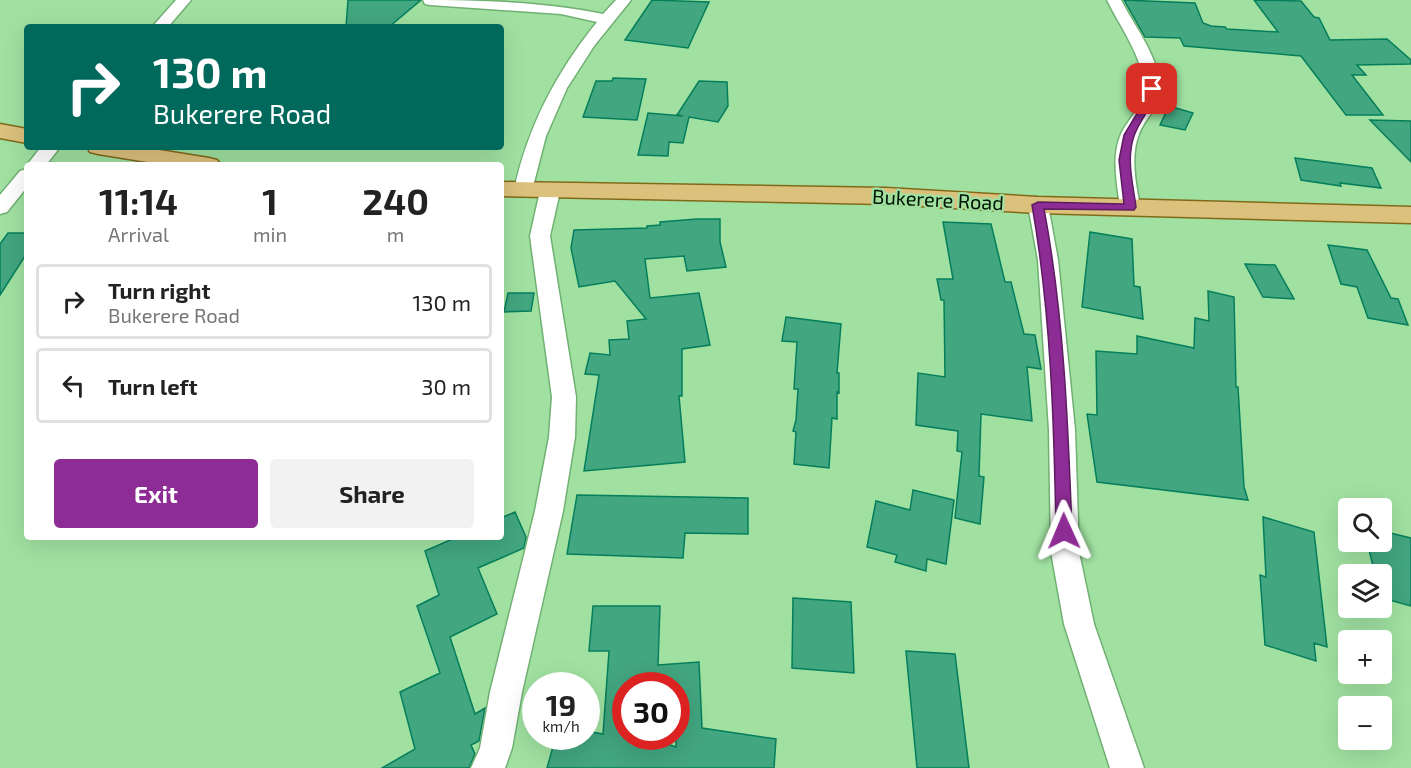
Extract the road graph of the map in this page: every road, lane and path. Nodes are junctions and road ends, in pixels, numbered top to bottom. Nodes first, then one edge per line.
1 (184, 0) edge
2 (624, 0) edge
3 (1114, 0) edge
4 (430, 1) edge
5 (606, 19) junction
6 (163, 24) edge
7 (0, 131) edge
8 (24, 135) edge
9 (48, 150) edge
10 (116, 150) edge
11 (38, 162) edge
12 (190, 162) edge
13 (24, 179) edge
14 (525, 190) edge
15 (1038, 205) junction
16 (1130, 207) junction
17 (0, 208) edge
18 (1411, 215) edge
19 (488, 768) edge
20 (1127, 768) edge

1 - 6 street
2 - 5 street
3 - 16 street
4 - 5 street
5 - 14 street
7 - 8 main road
9 - 11 street
10 - 12 main road
13 - 17 street
14 - 15 main road, Bukerere Road
14 - 19 street
15 - 16 main road, Bukerere Road
15 - 20 street
16 - 18 main road, Bukerere Road

